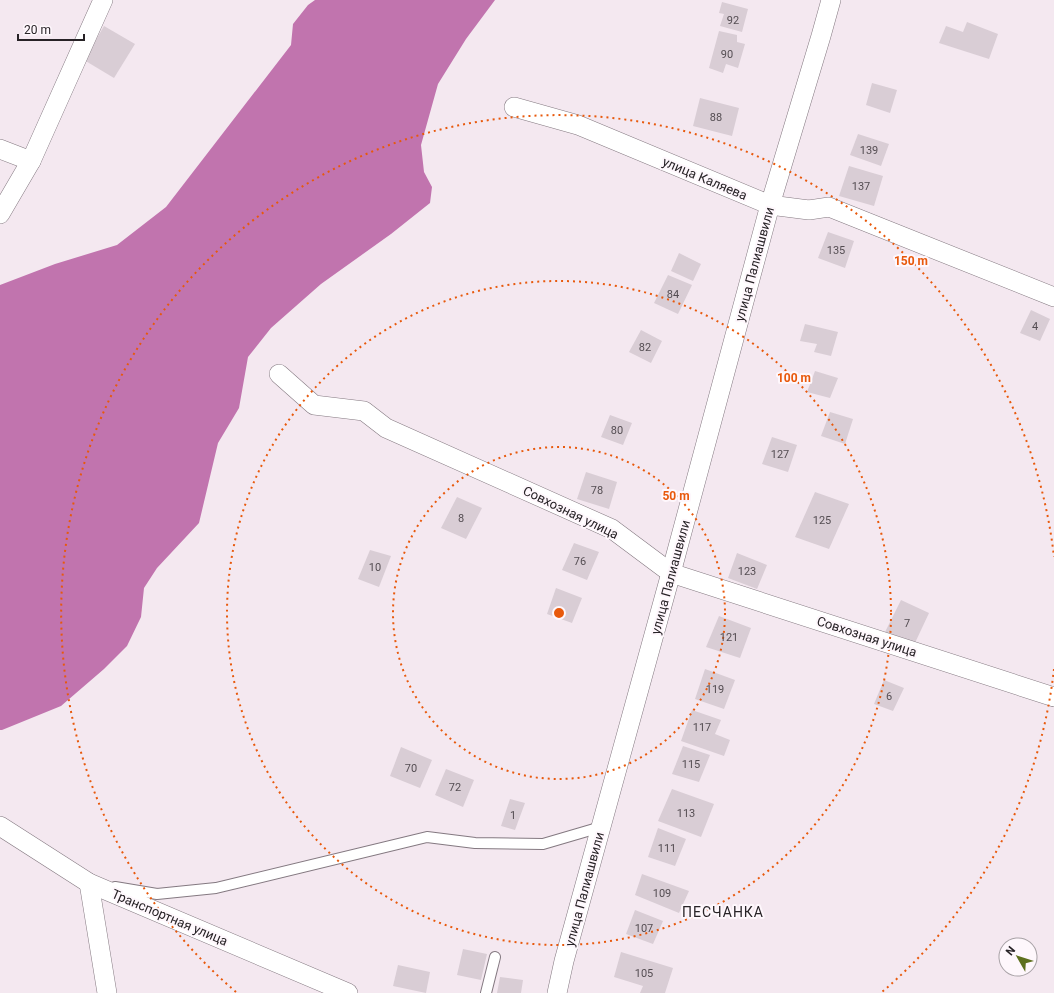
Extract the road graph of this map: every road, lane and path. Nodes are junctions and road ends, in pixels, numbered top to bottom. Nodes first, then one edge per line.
1 (103, 0) edge
2 (830, 0) edge
3 (514, 106) dead end
4 (0, 148) edge
5 (31, 160) junction
6 (770, 205) junction
7 (0, 214) edge
8 (1054, 297) edge
9 (279, 374) dead end
10 (671, 573) junction
11 (1054, 697) edge
12 (0, 826) edge
13 (601, 827) junction
14 (89, 883) junction
15 (495, 957) dead end
16 (107, 993) edge
17 (348, 993) edge
18 (486, 993) edge
19 (557, 993) edge

1 - 5 street
2 - 6 street, улица Палиашвили
3 - 6 street, улица Каляева
4 - 5 street
5 - 7 street
6 - 8 street, улица Каляева
6 - 10 street, улица Палиашвили
9 - 10 street, Совхозная улица
10 - 11 street, Совхозная улица
10 - 13 street, улица Палиашвили
12 - 14 street, Транспортная улица
13 - 14 lane
13 - 19 street, улица Палиашвили
14 - 16 street
14 - 17 street, Транспортная улица
15 - 18 lane

